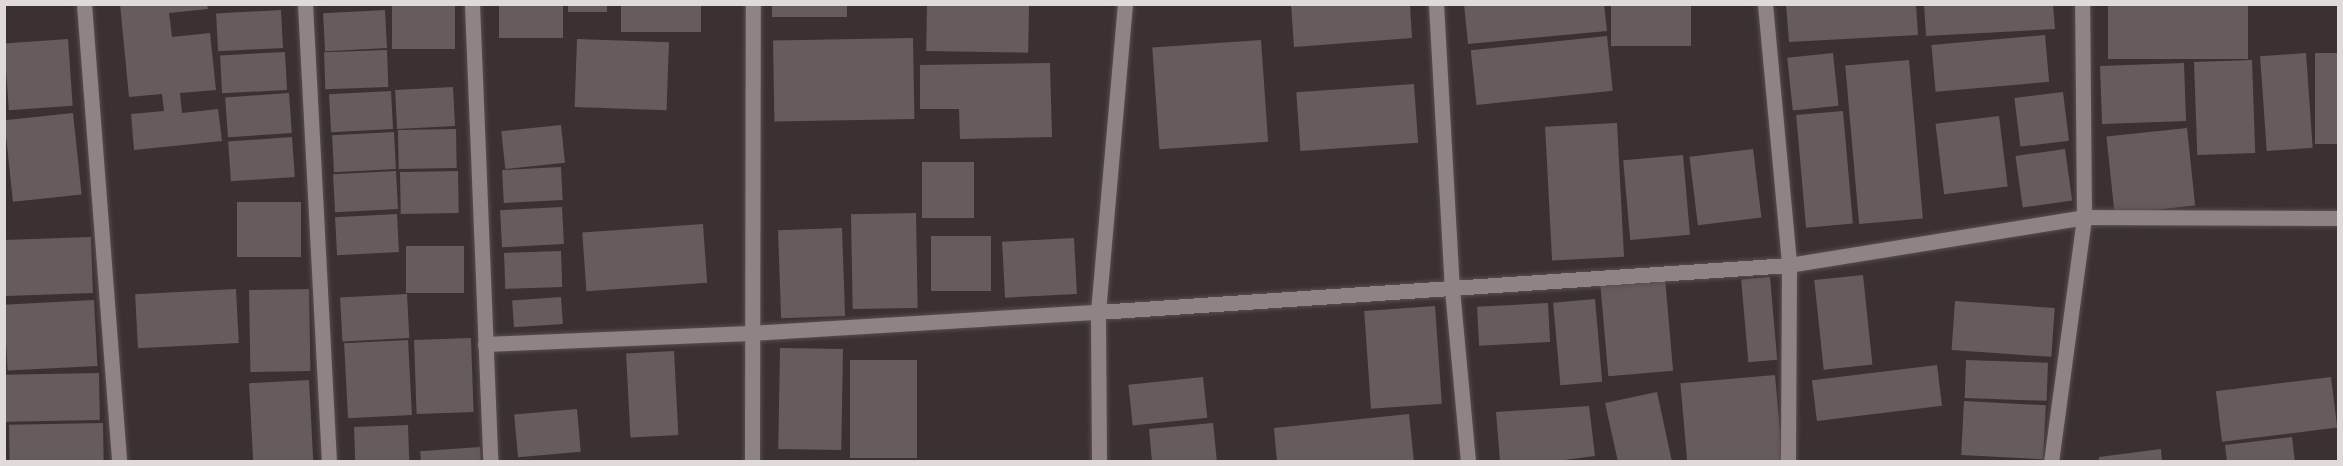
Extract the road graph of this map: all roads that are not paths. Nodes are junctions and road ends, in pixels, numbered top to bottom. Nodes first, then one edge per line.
1 (84, 4) edge
2 (305, 4) edge
3 (472, 4) edge
4 (753, 4) edge
5 (1125, 4) edge
6 (1436, 4) edge
7 (1765, 4) edge
8 (2082, 4) edge
9 (2084, 218) junction
10 (2338, 218) edge
11 (1789, 265) junction
12 (1452, 289) junction
13 (1098, 312) junction
14 (750, 333) junction
15 (485, 344) junction
16 (119, 462) edge
17 (328, 462) edge
18 (490, 462) edge
19 (752, 462) edge
20 (1099, 462) edge
21 (1468, 462) edge
22 (1788, 462) edge
23 (2051, 462) edge

1 - 16 street
2 - 17 street
3 - 15 street
4 - 14 street
5 - 13 street
6 - 12 street
7 - 11 street
8 - 9 street
9 - 10 street
9 - 11 street
9 - 23 street
11 - 12 street
11 - 22 street
12 - 13 street
12 - 21 street
13 - 14 street
13 - 20 street
14 - 15 street
14 - 19 street
15 - 18 street

